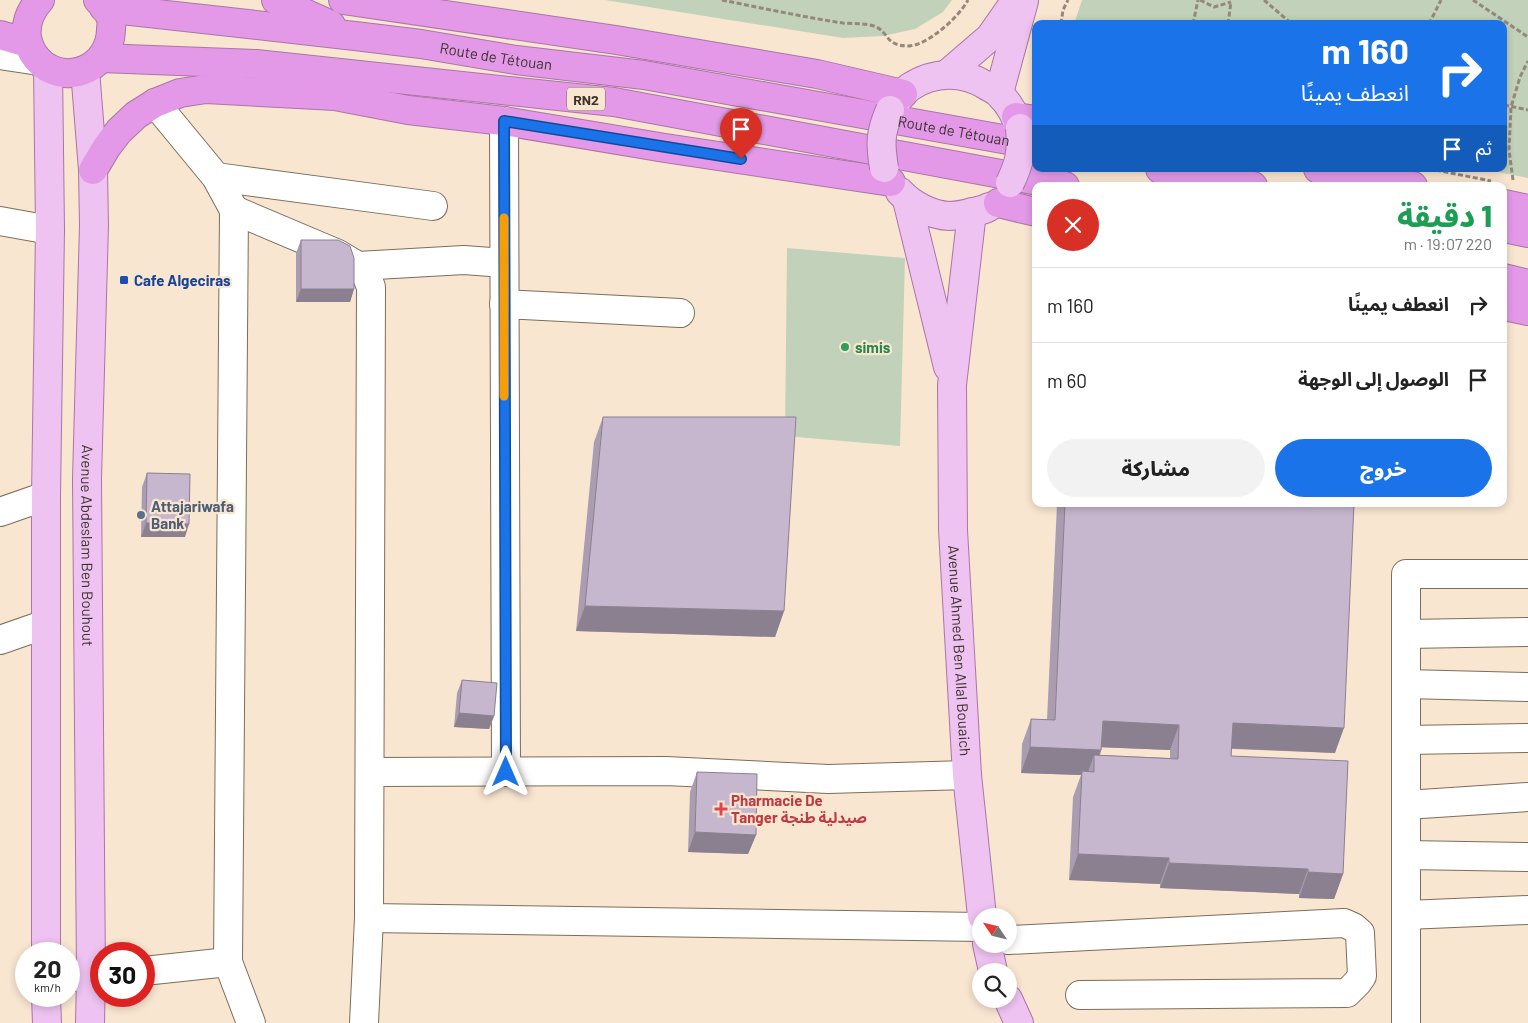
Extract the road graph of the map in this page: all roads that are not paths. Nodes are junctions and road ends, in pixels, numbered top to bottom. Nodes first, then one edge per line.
1 (40, 0) edge
2 (276, 0) edge
3 (342, 0) edge
4 (1016, 0) edge
5 (1024, 0) edge
6 (101, 4) edge
7 (0, 35) edge
8 (355, 36) junction
9 (0, 55) edge
10 (38, 58) junction
11 (93, 64) junction
12 (256, 64) junction
13 (947, 74) junction
14 (999, 93) junction
15 (335, 96) junction
16 (896, 102) junction
17 (155, 103) junction
18 (504, 121) junction
19 (1027, 128) edge
20 (93, 170) junction
21 (1176, 172) edge
22 (1335, 172) edge
23 (216, 177) junction
24 (1044, 182) edge
25 (1231, 182) edge
26 (1391, 182) edge
27 (894, 183) junction
28 (1004, 193) junction
29 (1507, 193) edge
30 (433, 206) dead end
31 (1528, 209) edge
32 (234, 210) junction
33 (1032, 210) edge
34 (972, 212) junction
35 (0, 221) edge
36 (1507, 229) edge
37 (50, 230) junction
38 (1528, 233) edge
39 (504, 263) junction
40 (358, 266) junction
41 (1507, 279) edge
42 (1528, 284) edge
43 (504, 304) junction
44 (1507, 307) edge
45 (1528, 311) edge
46 (680, 313) dead end
47 (952, 385) junction
48 (46, 496) junction
49 (0, 512) edge
50 (1528, 574) edge
51 (46, 624) junction
52 (1528, 632) edge
53 (1406, 634) junction
54 (0, 640) edge
55 (1406, 684) junction
56 (1528, 687) edge
57 (1528, 738) edge
58 (1406, 740) junction
59 (370, 772) junction
60 (506, 772) junction
61 (967, 775) junction
62 (1528, 798) edge
63 (1406, 805) junction
64 (1406, 855) junction
65 (1528, 857) edge
66 (981, 908) edge
67 (1528, 910) edge
68 (1406, 916) junction
69 (369, 918) junction
70 (972, 927) edge
71 (1018, 940) edge
72 (46, 942) edge
73 (228, 962) junction
74 (155, 970) edge
75 (87, 976) edge
76 (1080, 995) dead end
77 (46, 1007) edge
78 (996, 1008) edge
79 (1012, 1008) edge
80 (47, 1023) edge
81 (90, 1023) edge
82 (250, 1023) edge
83 (364, 1023) edge
84 (998, 1023) edge
85 (1019, 1023) edge
86 (1406, 1023) edge

1 - 10 highway
2 - 8 highway
3 - 16 highway
4 - 13 main road
5 - 14 main road
6 - 8 highway, Route de Tétouan / RN2
6 - 11 highway, Route de Tétouan / RN2
7 - 10 highway, Route de Tétouan / RN2
8 - 19 highway, Route de Tétouan / RN2
9 - 10 street
10 - 11 highway, Route de Tétouan / RN2
10 - 37 main road
11 - 12 highway, Route de Tétouan / RN2
11 - 20 main road, Avenue Abdeslam Ben Bouhout
12 - 15 highway
12 - 24 highway, Route de Tétouan / RN2
13 - 14 main road, Route de Tétouan
13 - 16 main road, Route de Tétouan
14 - 19 main road, Route de Tétouan
15 - 17 highway
15 - 18 highway
16 - 27 main road, Route de Tétouan, bridge
17 - 20 highway
17 - 23 street
18 - 27 highway
18 - 39 street
19 - 28 main road, Route de Tétouan, bridge
20 - 75 main road, Avenue Abdeslam Ben Bouhout
21 - 25 highway
22 - 26 highway
23 - 30 street
23 - 32 street
27 - 34 main road
27 - 47 main road, Avenue Ahmed Ben Allal Bouaich
28 - 33 highway
28 - 34 main road
29 - 31 highway
32 - 40 street
32 - 73 street
34 - 47 main road, Avenue Ahmed Ben Allal Bouaich
35 - 37 street
36 - 38 highway
37 - 48 main road
39 - 40 street
39 - 43 street
40 - 59 street
41 - 42 highway
43 - 46 street
43 - 60 street
44 - 45 highway
47 - 61 main road, Avenue Ahmed Ben Allal Bouaich
48 - 49 street
48 - 51 main road
50 - 53 street
51 - 54 street
51 - 72 main road
52 - 53 street
53 - 55 street
55 - 56 street
55 - 58 street
57 - 58 street
58 - 63 street
59 - 60 street
59 - 69 street
60 - 61 street
61 - 66 main road, Avenue Ahmed Ben Allal Bouaich
62 - 63 street
63 - 64 street
64 - 65 street
64 - 68 street
67 - 68 street
68 - 86 street
69 - 70 street
69 - 83 street
71 - 76 street
73 - 74 street
73 - 82 street
75 - 81 main road, Avenue Abdeslam Ben Bouhout
77 - 80 main road
78 - 84 main road
79 - 85 main road

